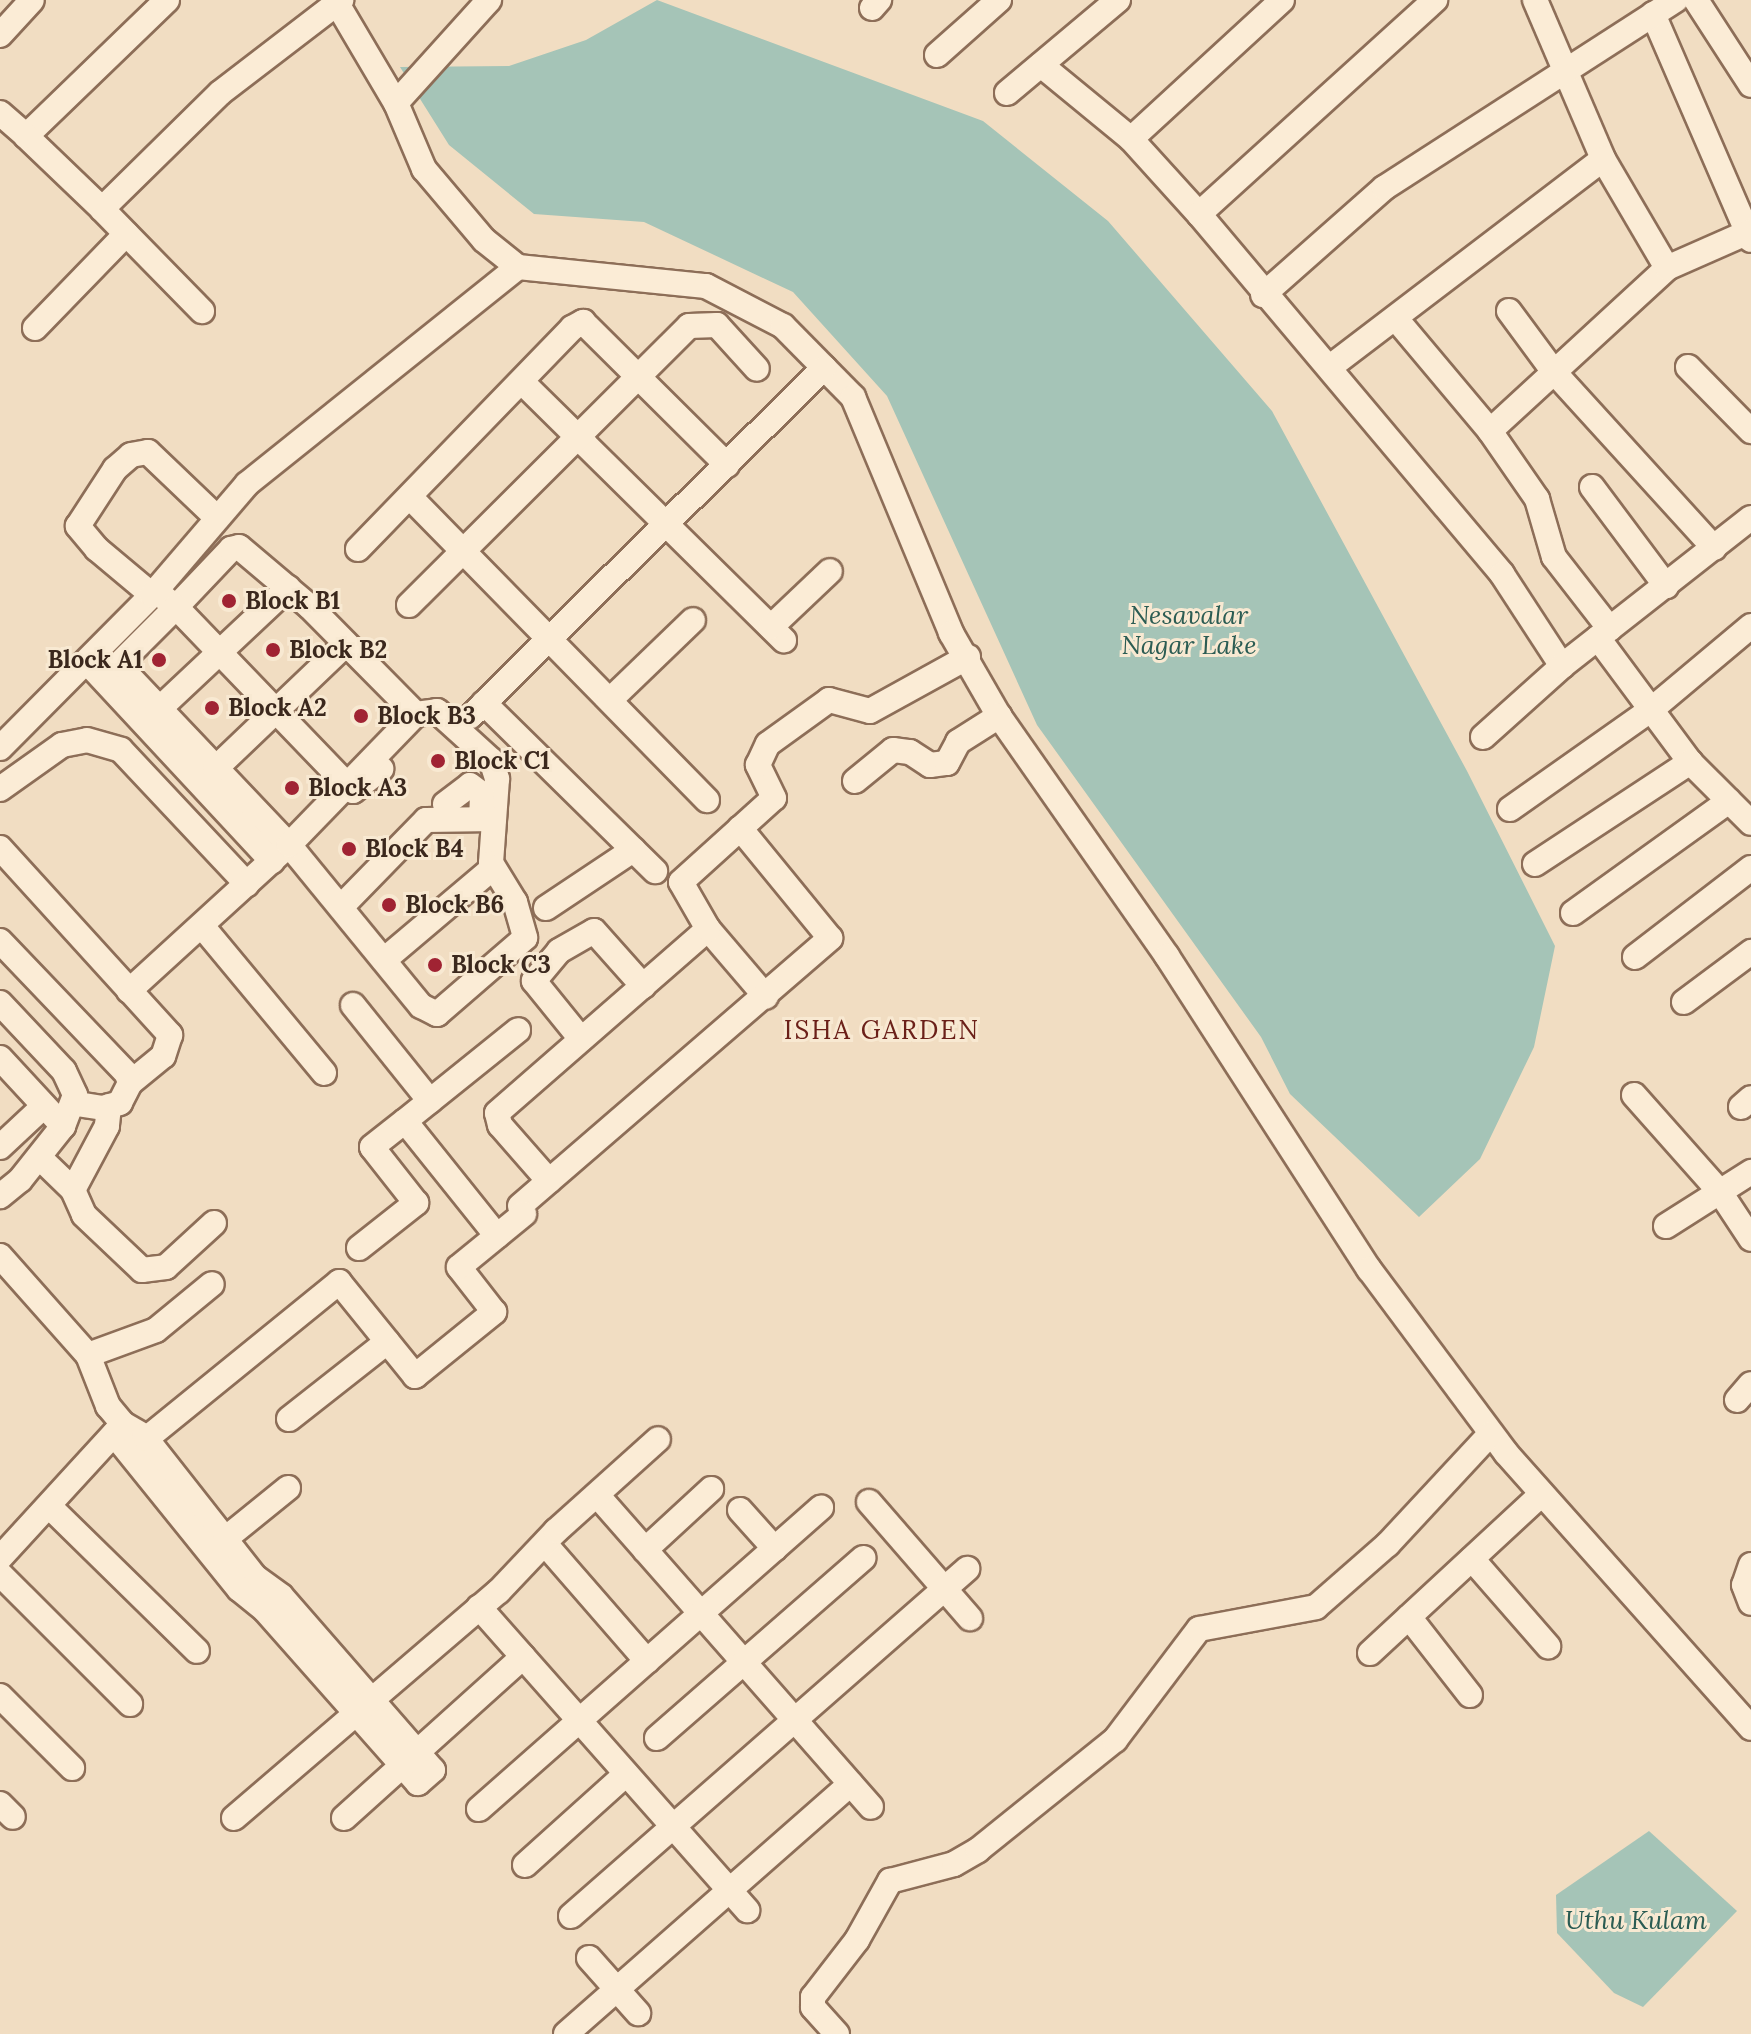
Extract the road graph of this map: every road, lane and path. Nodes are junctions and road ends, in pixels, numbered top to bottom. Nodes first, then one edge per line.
1 (32, 0) edge
2 (489, 0) edge
3 (999, 0) edge
4 (1118, 0) edge
5 (1282, 0) edge
6 (1435, 0) edge
7 (1535, 0) edge
8 (1676, 0) edge
9 (1696, 0) edge
10 (338, 1) edge
11 (158, 3) edge
12 (1653, 14) junction
13 (0, 35) edge
14 (937, 55) dead end
15 (1041, 65) junction
16 (1562, 69) junction
17 (1751, 85) edge
18 (1007, 93) dead end
19 (396, 103) junction
20 (0, 113) edge
21 (26, 136) junction
22 (1131, 139) junction
23 (1603, 159) junction
24 (102, 209) junction
25 (1199, 214) junction
26 (126, 234) junction
27 (1750, 234) edge
28 (518, 267) junction
29 (1667, 268) junction
30 (1263, 295) junction
31 (202, 311) dead end
32 (1509, 311) dead end
33 (1397, 320) junction
34 (35, 328) dead end
35 (1330, 367) junction
36 (1688, 367) dead end
37 (824, 368) junction
38 (757, 369) dead end
39 (1554, 372) junction
40 (640, 376) junction
41 (522, 382) junction
42 (1490, 431) junction
43 (1751, 431) edge
44 (577, 438) junction
45 (727, 465) junction
46 (1592, 487) dead end
47 (411, 498) junction
48 (211, 511) junction
49 (1751, 518) edge
50 (667, 526) junction
51 (1714, 548) junction
52 (358, 549) dead end
53 (463, 551) junction
54 (830, 571) dead end
55 (1666, 586) junction
56 (288, 588) junction
57 (150, 591) junction
58 (409, 605) dead end
59 (176, 607) junction
60 (693, 620) dead end
61 (1751, 626) edge
62 (1604, 634) junction
63 (550, 639) junction
64 (346, 644) junction
65 (218, 653) junction
66 (968, 657) junction
67 (87, 662) junction
68 (1562, 666) junction
69 (179, 682) dead end
70 (610, 700) junction
71 (155, 708) junction
72 (1652, 709) junction
73 (274, 712) junction
74 (416, 714) junction
75 (999, 716) junction
76 (1483, 737) dead end
77 (0, 748) edge
78 (1690, 762) junction
79 (215, 769) junction
80 (381, 769) dead end
81 (855, 781) dead end
82 (347, 786) junction
83 (0, 789) edge
84 (707, 800) dead end
85 (1729, 801) junction
86 (445, 804) dead end
87 (1510, 809) dead end
88 (487, 819) junction
89 (1751, 823) edge
90 (740, 828) junction
91 (0, 848) edge
92 (633, 850) junction
93 (280, 853) junction
94 (1535, 864) dead end
95 (493, 868) junction
96 (1751, 868) edge
97 (655, 871) dead end
98 (247, 884) junction
99 (342, 906) junction
100 (546, 908) dead end
101 (1573, 913) dead end
102 (202, 926) junction
103 (708, 929) junction
104 (0, 941) edge
105 (1751, 952) edge
106 (1635, 957) dead end
107 (384, 960) junction
108 (643, 986) junction
109 (129, 991) junction
110 (766, 997) junction
111 (1684, 1002) dead end
112 (0, 1003) edge
113 (353, 1005) dead end
114 (518, 1030) dead end
115 (581, 1039) junction
116 (0, 1058) edge
117 (324, 1073) dead end
118 (130, 1083) junction
119 (1634, 1095) dead end
120 (430, 1101) junction
121 (73, 1103) junction
122 (44, 1106) junction
123 (109, 1106) junction
124 (405, 1121) junction
125 (63, 1126) junction
126 (0, 1147) edge
127 (0, 1157) edge
128 (39, 1157) junction
129 (1751, 1172) edge
130 (20, 1180) junction
131 (549, 1181) junction
132 (73, 1190) junction
133 (1720, 1192) junction
134 (0, 1196) edge
135 (214, 1223) dead end
136 (1666, 1226) dead end
137 (497, 1236) junction
138 (1751, 1239) edge
139 (359, 1248) dead end
140 (0, 1256) edge
141 (212, 1284) dead end
142 (387, 1342) junction
143 (88, 1355) junction
144 (289, 1419) dead end
145 (118, 1429) junction
146 (1491, 1433) junction
147 (146, 1439) junction
148 (658, 1439) dead end
149 (288, 1488) dead end
150 (711, 1489) dead end
151 (1542, 1494) junction
152 (597, 1495) junction
153 (869, 1502) dead end
154 (49, 1506) junction
155 (821, 1508) dead end
156 (740, 1510) dead end
157 (225, 1539) junction
158 (546, 1545) junction
159 (775, 1549) junction
160 (645, 1550) junction
161 (0, 1558) edge
162 (863, 1558) dead end
163 (1472, 1559) junction
164 (1751, 1565) edge
165 (967, 1569) dead end
166 (0, 1574) edge
167 (944, 1589) junction
168 (1751, 1603) edge
169 (479, 1607) junction
170 (701, 1613) junction
171 (1409, 1617) junction
172 (970, 1618) dead end
173 (1548, 1646) dead end
174 (197, 1651) dead end
175 (1370, 1653) dead end
176 (523, 1657) junction
177 (647, 1661) junction
178 (744, 1662) junction
179 (1470, 1695) dead end
180 (0, 1696) edge
181 (130, 1704) dead end
182 (363, 1705) junction
183 (795, 1720) junction
184 (579, 1721) junction
185 (1751, 1728) edge
186 (657, 1738) dead end
187 (410, 1758) junction
188 (72, 1768) dead end
189 (626, 1774) junction
190 (851, 1784) junction
191 (871, 1807) dead end
192 (479, 1809) dead end
193 (234, 1818) dead end
194 (344, 1818) dead end
195 (673, 1827) junction
196 (525, 1865) dead end
197 (730, 1891) junction
198 (747, 1910) dead end
199 (571, 1916) dead end
200 (589, 1958) dead end
201 (617, 1989) junction
202 (638, 2013) dead end
203 (566, 2034) edge
204 (837, 2034) edge

1 - 13 street
2 - 19 street
3 - 14 street
4 - 15 street
5 - 22 street
6 - 25 street
7 - 16 street
8 - 12 street
9 - 17 street
10 - 19 street
10 - 24 street
11 - 21 street
12 - 16 street
12 - 27 street
15 - 18 street
15 - 22 street
16 - 23 street
16 - 30 street
19 - 28 street
20 - 21 street
21 - 24 street
22 - 25 street
23 - 29 street
23 - 33 street
24 - 26 street
25 - 30 street
26 - 31 street
26 - 34 street
27 - 29 street
28 - 37 street
28 - 48 street
29 - 39 street
30 - 35 street
32 - 39 street
33 - 35 street
33 - 42 street
35 - 68 street
36 - 43 street
37 - 45 street
37 - 66 street
38 - 40 street
39 - 42 street
39 - 51 street
40 - 41 street
40 - 44 street
40 - 45 street
41 - 44 street
41 - 47 street
42 - 62 street
44 - 50 street
44 - 53 street
45 - 50 street
46 - 55 street
47 - 52 street
47 - 53 street
48 - 57 street
48 - 57 street
49 - 51 street
50 - 54 street
50 - 63 street
51 - 55 street
53 - 58 street
53 - 63 street
55 - 62 street
56 - 59 street
56 - 64 street
56 - 65 street
57 - 59 street
57 - 67 street
59 - 65 street
59 - 71 street
60 - 70 street
61 - 72 street
62 - 68 street
62 - 72 street
63 - 70 street
63 - 92 street
64 - 73 street
64 - 74 street
65 - 71 street
65 - 73 street
66 - 75 street
66 - 90 street
67 - 77 street
67 - 93 street
68 - 76 street
69 - 71 street
70 - 84 street
71 - 79 street
72 - 78 street
72 - 87 street
73 - 79 street
73 - 82 street
74 - 82 street
74 - 88 street
75 - 81 street
75 - 146 street
78 - 85 street
78 - 94 street
79 - 93 street
80 - 82 street
82 - 93 street
83 - 98 street
85 - 89 street
85 - 101 street
86 - 88 street
88 - 95 street
88 - 99 street
90 - 103 street
90 - 110 street
91 - 109 street
92 - 97 street
92 - 100 street
93 - 98 street
93 - 99 street
95 - 107 street
95 - 107 street
96 - 106 street
98 - 102 street
99 - 107 street
102 - 109 street
102 - 117 street
103 - 108 street
103 - 110 street
104 - 118 street
105 - 111 street
108 - 115 street
108 - 115 street
109 - 118 street
110 - 131 street
112 - 121 street
113 - 120 street
114 - 120 street
115 - 131 street
116 - 122 street
118 - 123 street
119 - 133 street
120 - 124 street
121 - 123 street
121 - 125 street
122 - 125 street
122 - 126 street
123 - 132 street
124 - 137 street
124 - 139 street
125 - 128 street
127 - 130 street
128 - 130 street
128 - 132 street
129 - 133 street
130 - 134 street
131 - 137 street
132 - 135 street
133 - 136 street
133 - 138 street
137 - 142 street
140 - 143 street
141 - 143 street
142 - 144 street
142 - 147 street
143 - 145 street
145 - 147 street
145 - 154 street
145 - 182 street
146 - 151 street
146 - 204 street
147 - 157 street
148 - 152 street
149 - 157 street
150 - 160 street
151 - 163 street
151 - 185 street
152 - 158 street
152 - 160 street
153 - 167 street
154 - 161 street
154 - 174 street
155 - 159 street
156 - 159 street
157 - 182 street
158 - 169 street
158 - 177 street
159 - 170 street
160 - 170 street
162 - 178 street
163 - 171 street
163 - 173 street
164 - 168 street
165 - 167 street
166 - 181 street
167 - 172 street
167 - 183 street
169 - 176 street
169 - 182 street
170 - 177 street
170 - 178 street
171 - 175 street
171 - 179 street
176 - 184 street
176 - 187 street
177 - 184 street
178 - 183 street
178 - 186 street
180 - 188 street
182 - 187 street
182 - 193 street
183 - 190 street
183 - 195 street
184 - 189 street
184 - 192 street
187 - 194 street
189 - 195 street
189 - 196 street
190 - 191 street
190 - 197 street
195 - 197 street
195 - 199 street
197 - 198 street
197 - 201 street
200 - 201 street
201 - 202 street
201 - 203 street

